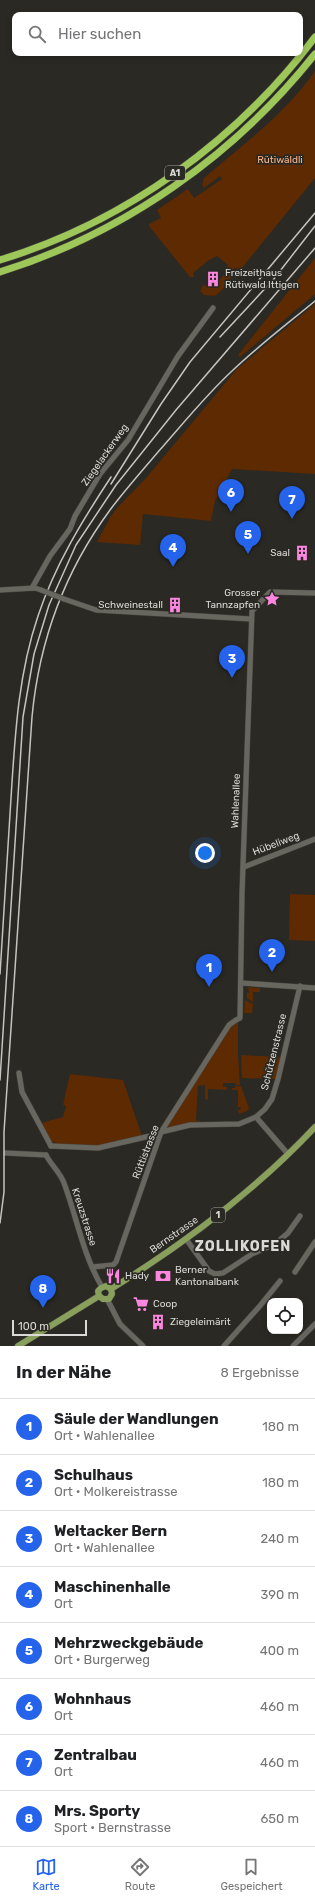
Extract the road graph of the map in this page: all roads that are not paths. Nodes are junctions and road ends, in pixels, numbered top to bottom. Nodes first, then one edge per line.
1 (315, 36) edge
2 (303, 51) edge
3 (315, 54) edge
4 (299, 56) edge
5 (0, 260) edge
6 (0, 272) edge
7 (214, 308) dead end
8 (32, 588) junction
9 (0, 590) edge
10 (315, 593) edge
11 (251, 619) junction
12 (315, 839) edge
13 (244, 867) junction
14 (241, 983) junction
15 (300, 986) junction
16 (315, 988) edge
17 (240, 1018) joint
18 (19, 1073) dead end
19 (256, 1117) junction
20 (315, 1127) edge
21 (160, 1134) junction
22 (51, 1146) junction
23 (6, 1153) dead end
24 (288, 1154) junction
25 (46, 1155) junction
26 (300, 1216) dead end
27 (186, 1239) junction
28 (315, 1242) edge
29 (92, 1267) junction
30 (295, 1272) dead end
31 (280, 1281) dead end
32 (102, 1287) junction
33 (111, 1289) junction
34 (99, 1296) junction
35 (107, 1299) junction
36 (315, 1324) edge
37 (18, 1346) edge
38 (143, 1346) edge
39 (224, 1346) edge
40 (293, 1346) edge

1 - 2 highway, A1
3 - 6 highway, A1
4 - 5 highway, A1
7 - 8 street, Ziegelackerweg
8 - 9 street
8 - 11 street, bridge
10 - 11 street
11 - 13 street, Wahlenallee
12 - 13 street, Hübeliweg
13 - 14 street, Wahlenallee
14 - 15 street
14 - 17 street, Wahlenallee
15 - 16 street
15 - 19 street, Schützenstrasse
17 - 21 street, Rüttistrasse
18 - 22 street
19 - 21 street, Schützenstrasse
19 - 24 street
20 - 24 main road, Bernstrasse / 1
21 - 22 street, Schützenstrasse
21 - 29 street, Rüttistrasse
22 - 25 street
23 - 25 street
24 - 27 main road, Bernstrasse / 1
25 - 29 street, Kreuzstrasse
26 - 27 street
27 - 33 main road, Bernstrasse / 1
28 - 30 street
29 - 32 street, Kreuzstrasse
31 - 39 street
32 - 33 main road
32 - 34 main road
33 - 35 main road
34 - 35 main road
34 - 37 main road
35 - 38 street
36 - 40 street

